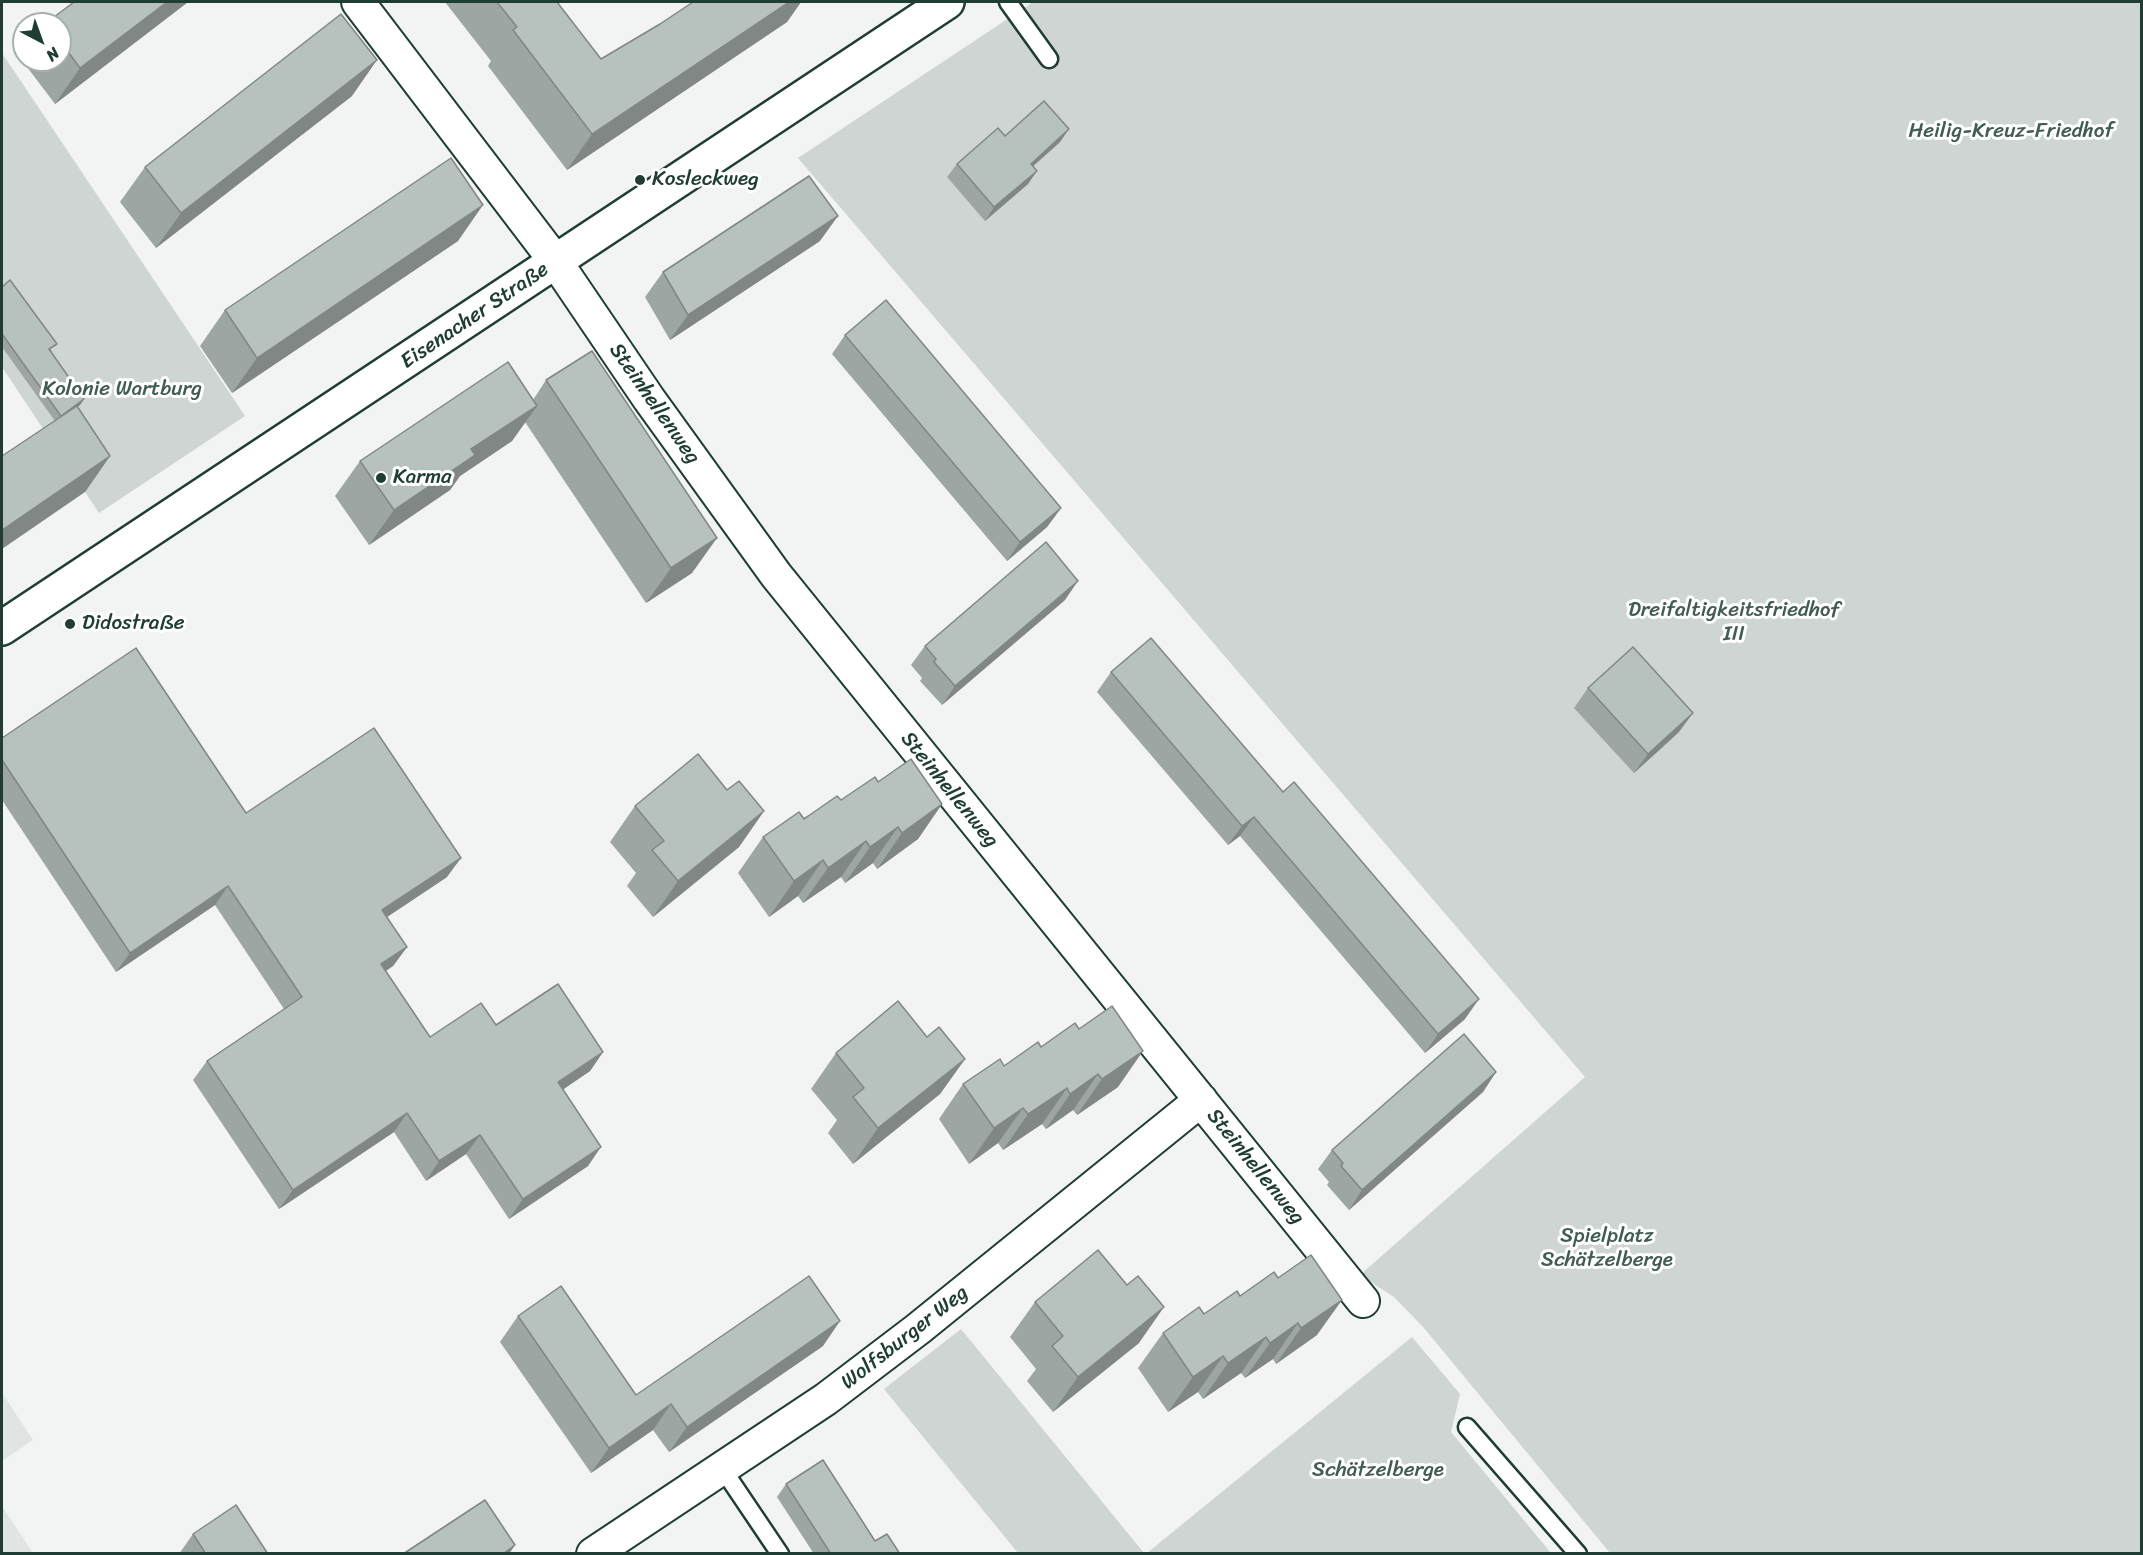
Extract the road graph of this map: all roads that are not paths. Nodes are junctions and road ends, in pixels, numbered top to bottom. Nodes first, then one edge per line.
1 (358, 2) edge
2 (947, 2) edge
3 (1008, 2) edge
4 (1049, 60) dead end
5 (556, 262) junction
6 (2, 628) edge
7 (1201, 1100) junction
8 (1364, 1301) dead end
9 (1467, 1427) dead end
10 (722, 1468) junction
11 (593, 1554) edge
12 (780, 1554) edge
13 (1578, 1554) edge

1 - 5 street
2 - 5 street, Eisenacher Straße
3 - 4 lane
5 - 6 street, Eisenacher Straße
5 - 7 street, Steinhellenweg
7 - 8 street, Steinhellenweg
7 - 10 street, Wolfsburger Weg
9 - 13 lane
10 - 11 street, Wolfsburger Weg
10 - 12 lane

